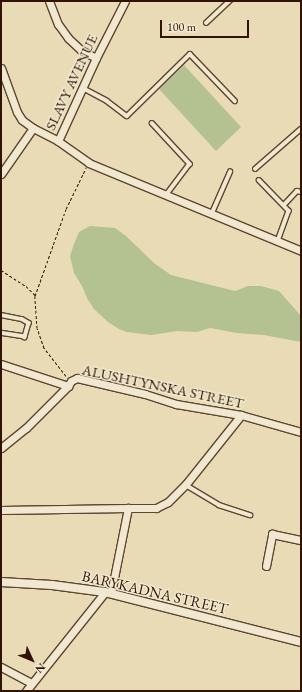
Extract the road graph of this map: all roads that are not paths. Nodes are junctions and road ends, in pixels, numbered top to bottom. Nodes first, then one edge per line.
1 (49, 1) edge
2 (125, 1) edge
3 (230, 1) edge
4 (206, 23) dead end
5 (96, 58) junction
6 (1, 68) edge
7 (83, 88) junction
8 (235, 101) dead end
9 (152, 123) dead end
10 (33, 128) junction
11 (301, 129) edge
12 (58, 141) junction
13 (256, 169) dead end
14 (230, 172) dead end
15 (1, 174) edge
16 (260, 180) dead end
17 (301, 192) edge
18 (167, 195) junction
19 (284, 206) junction
20 (212, 213) junction
21 (278, 241) junction
22 (301, 251) edge
23 (1, 315) edge
24 (1, 333) edge
25 (1, 364) edge
26 (70, 384) junction
27 (241, 415) junction
28 (301, 432) edge
29 (1, 448) edge
30 (186, 484) junction
31 (128, 508) junction
32 (1, 510) edge
33 (250, 515) dead end
34 (301, 540) edge
35 (266, 566) dead end
36 (1, 582) edge
37 (108, 593) junction
38 (301, 642) edge
39 (1, 667) edge
40 (31, 683) junction
41 (26, 691) edge

1 - 5 street
2 - 5 street, SLAVY AVENUE
3 - 4 lane
5 - 7 street, SLAVY AVENUE
6 - 10 street
7 - 8 lane
7 - 12 street, SLAVY AVENUE
9 - 18 lane
10 - 12 street, SLAVY AVENUE
10 - 15 street, SLAVY AVENUE
11 - 13 lane
12 - 18 street
14 - 20 lane
16 - 19 lane
17 - 19 lane
18 - 20 street
19 - 21 lane
20 - 21 street
21 - 22 street
23 - 24 lane
25 - 26 street, ALUSHTYNSKA STREET
26 - 27 street, ALUSHTYNSKA STREET
26 - 29 street
27 - 28 street, ALUSHTYNSKA STREET
27 - 30 street
30 - 31 street
30 - 33 lane
31 - 32 street
31 - 37 street
34 - 35 street
36 - 37 street, BARYKADNA STREET
37 - 38 street, BARYKADNA STREET
37 - 40 street
39 - 40 street
40 - 41 street

